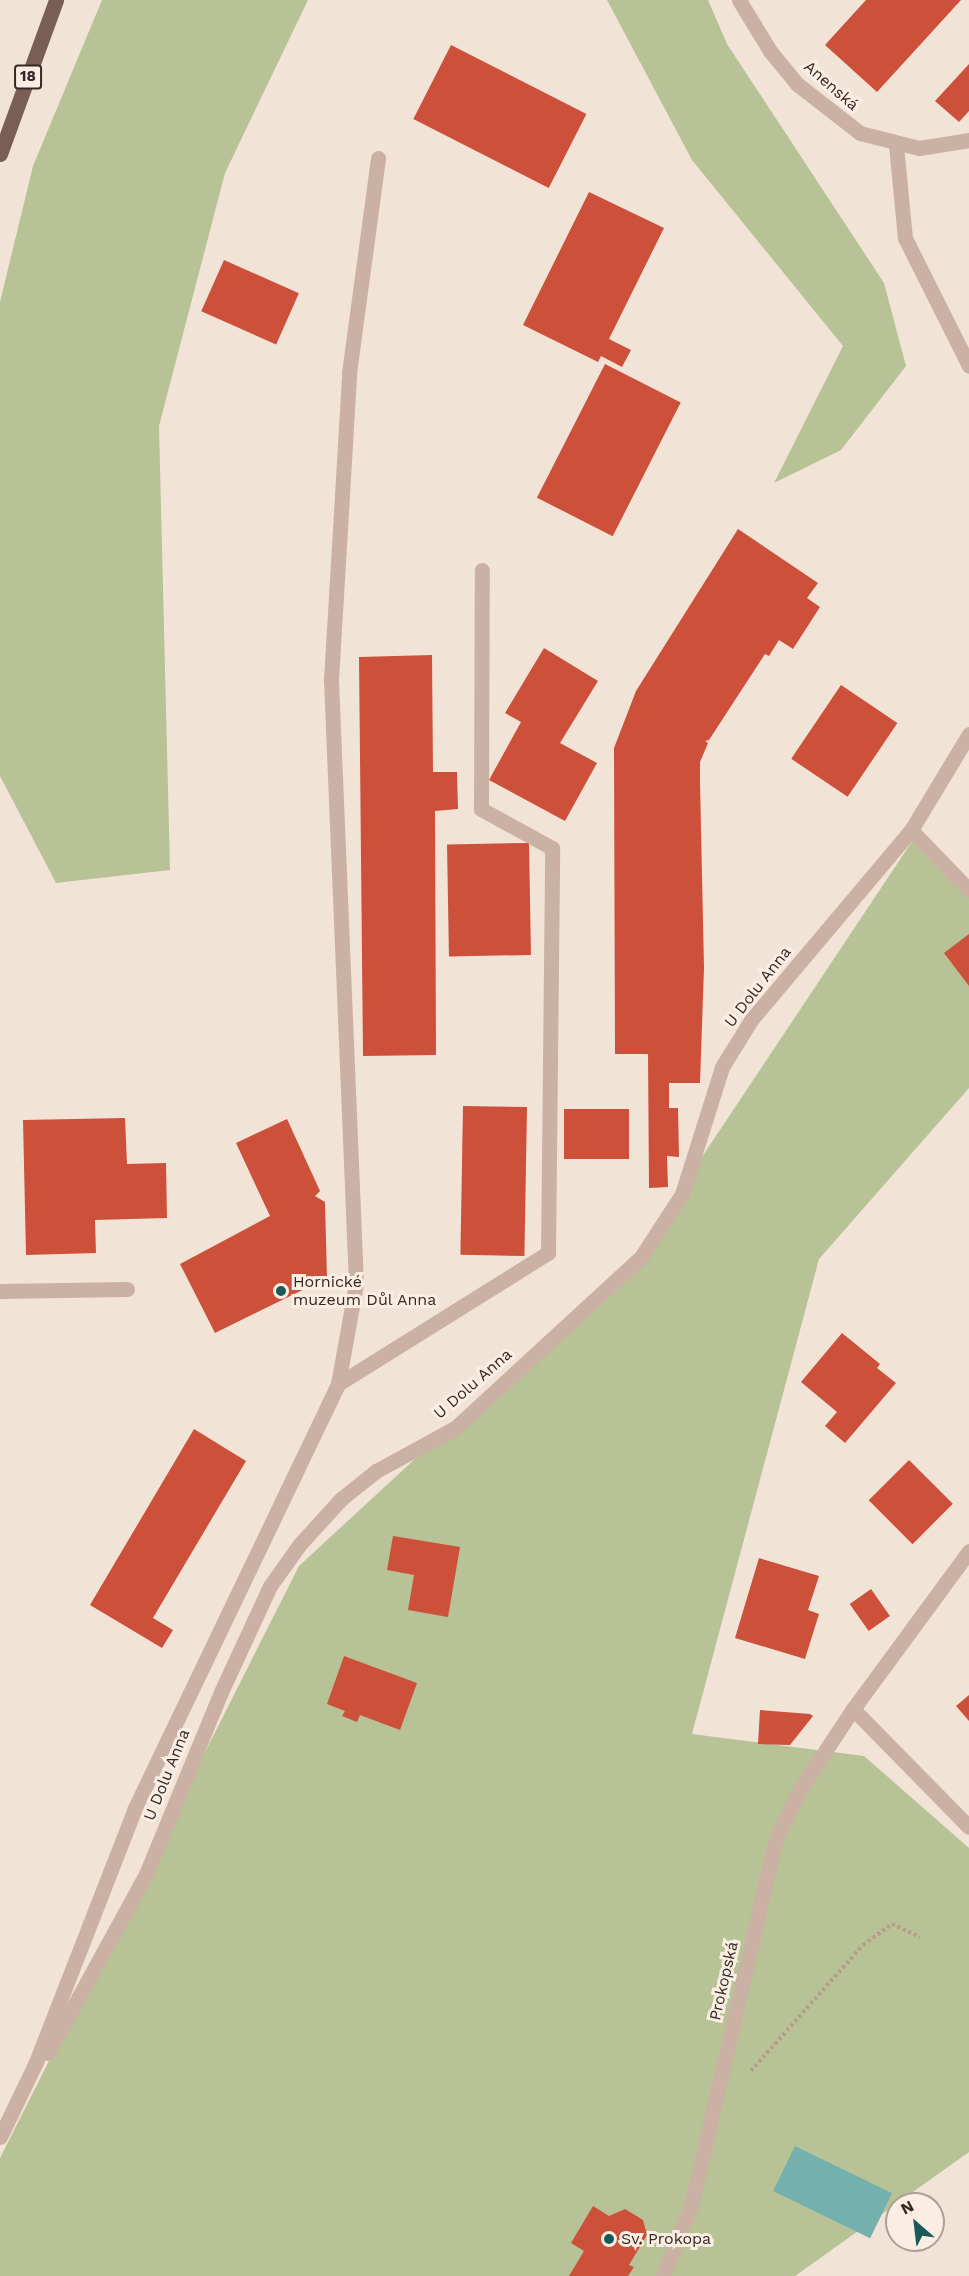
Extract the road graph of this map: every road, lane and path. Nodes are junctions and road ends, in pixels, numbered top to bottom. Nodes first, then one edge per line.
1 (56, 0) edge
2 (739, 0) edge
3 (969, 140) edge
4 (896, 145) junction
5 (0, 154) edge
6 (378, 158) dead end
7 (969, 366) edge
8 (482, 570) dead end
9 (969, 734) edge
10 (911, 830) junction
11 (969, 890) edge
12 (127, 1289) dead end
13 (0, 1291) edge
14 (338, 1384) junction
15 (969, 1551) edge
16 (853, 1709) junction
17 (969, 1827) edge
18 (920, 1937) dead end
19 (36, 2062) junction
20 (748, 2074) dead end
21 (0, 2137) edge
22 (663, 2276) edge

1 - 5 main road, 18
2 - 4 street, Anenská
3 - 4 street, Anenská
4 - 7 street
6 - 14 street
8 - 14 street
9 - 10 street, U Dolu Anna
10 - 11 street
10 - 19 street, U Dolu Anna
12 - 13 street
14 - 19 street
15 - 16 street, Prokopská
16 - 17 street
16 - 22 street, Prokopská
18 - 20 path
19 - 21 street, U Dolu Anna

